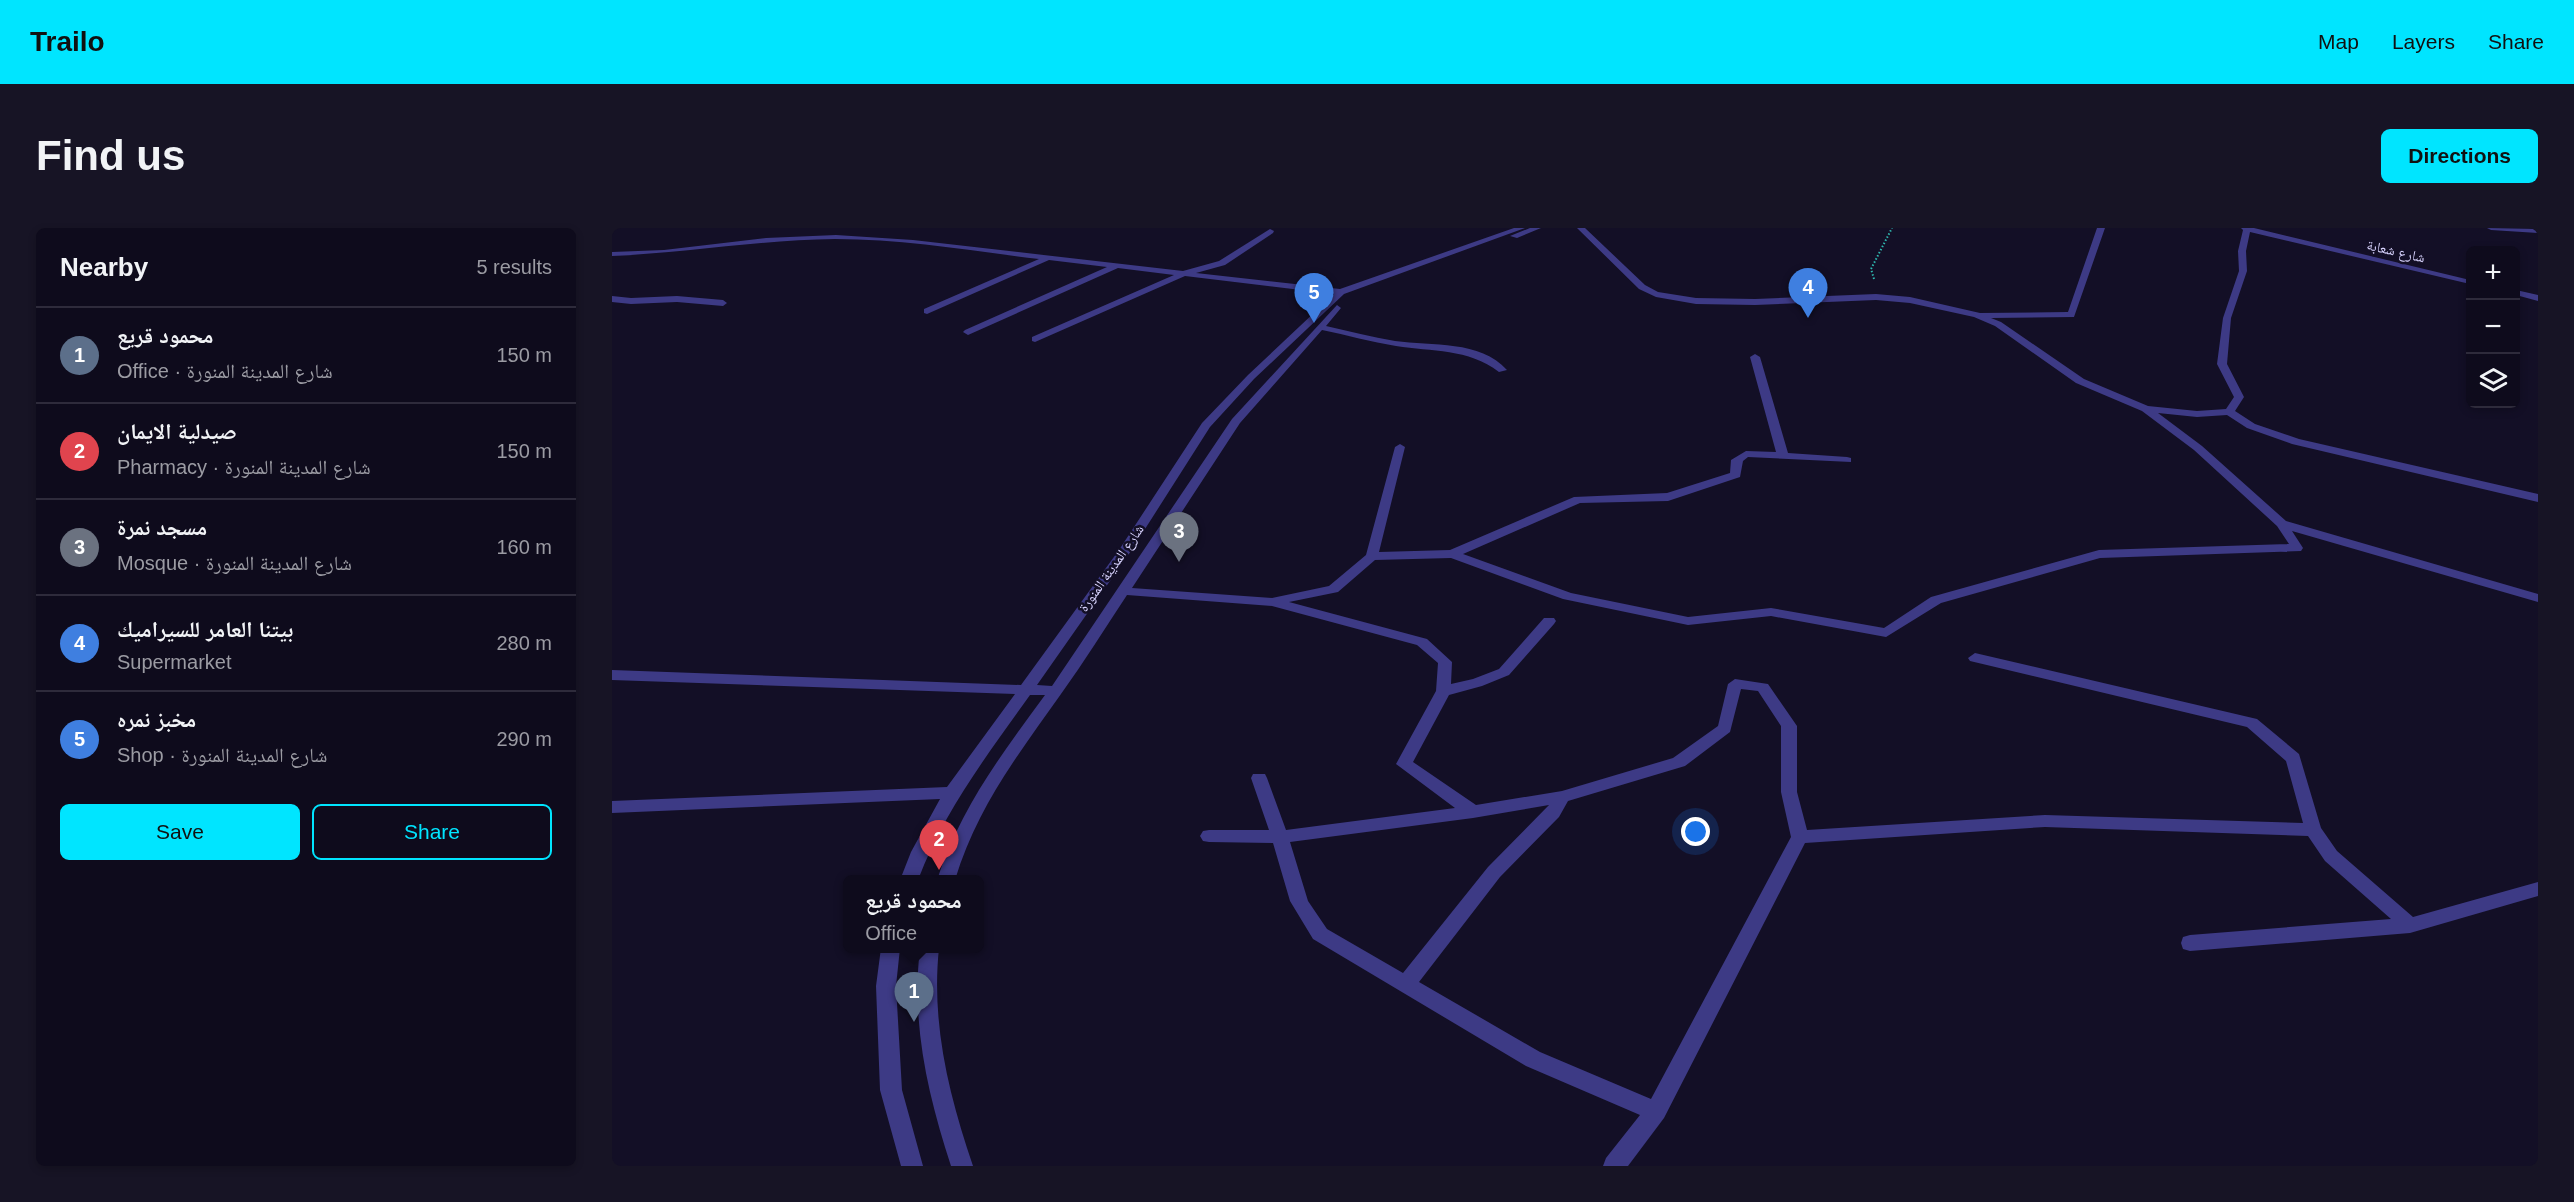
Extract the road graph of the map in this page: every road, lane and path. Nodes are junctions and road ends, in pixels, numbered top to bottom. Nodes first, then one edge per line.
1 (1521, 228) edge
2 (1537, 228) edge
3 (1581, 228) edge
4 (1892, 228) edge
5 (2101, 228) edge
6 (2492, 228) edge
7 (2246, 229) edge
8 (1270, 231) dead end
9 (2538, 231) edge
10 (612, 254) edge
11 (1048, 258) junction
12 (1116, 266) junction
13 (1185, 273) junction
14 (2466, 281) edge
15 (1341, 292) junction
16 (2520, 293) edge
17 (1876, 297) junction
18 (2538, 298) edge
19 (612, 299) edge
20 (723, 303) dead end
21 (927, 311) dead end
22 (1977, 315) junction
23 (1320, 327) junction
24 (968, 332) dead end
25 (1035, 339) dead end
26 (1755, 357) dead end
27 (1502, 370) dead end
28 (2146, 409) junction
29 (2229, 412) junction
30 (1400, 447) dead end
31 (1783, 456) junction
32 (1847, 460) dead end
33 (2538, 498) edge
34 (2282, 524) junction
35 (1452, 554) junction
36 (1372, 556) junction
37 (1123, 591) junction
38 (2538, 598) edge
39 (1272, 602) junction
40 (1549, 621) dead end
41 (1975, 658) dead end
42 (612, 675) edge
43 (1024, 690) junction
44 (1056, 691) junction
45 (1443, 691) junction
46 (1259, 777) dead end
47 (952, 793) junction
48 (1562, 797) junction
49 (612, 807) edge
50 (1473, 812) junction
51 (2313, 830) junction
52 (1209, 836) dead end
53 (1280, 837) junction
54 (1800, 837) junction
55 (911, 875) edge
56 (947, 875) edge
57 (2538, 889) edge
58 (2410, 925) junction
59 (2190, 943) dead end
60 (890, 953) edge
61 (930, 953) edge
62 (1406, 984) junction
63 (1656, 1111) junction
64 (912, 1166) edge
65 (962, 1166) edge
66 (1614, 1166) edge

1 - 15 street, شارع المدينة المنورة
2 - 23 street, شارع المدينة المنورة
3 - 17 street
4 - 17 path
5 - 22 street
6 - 9 street
7 - 14 street, شارع شعابة
7 - 29 street
8 - 13 street
10 - 11 street
11 - 12 street
11 - 21 street
12 - 13 street
12 - 24 street
13 - 15 street
13 - 25 street
15 - 43 street, شارع المدينة المنورة
16 - 18 street
17 - 22 street
19 - 20 street
22 - 28 street
23 - 27 street
23 - 37 street, شارع المدينة المنورة
26 - 31 street
28 - 29 street
28 - 34 street
29 - 33 street
30 - 36 street
31 - 32 street
31 - 35 street
34 - 35 street
34 - 38 street
35 - 36 street
36 - 39 street
37 - 39 street
37 - 44 street, شارع المدينة المنورة
39 - 45 street
40 - 45 street
41 - 51 street
42 - 43 street
43 - 44 street
43 - 47 street, شارع المدينة المنورة
44 - 56 street, شارع المدينة المنورة
45 - 50 street
46 - 53 street
47 - 49 street
47 - 55 street, شارع المدينة المنورة
48 - 50 street
48 - 54 street
48 - 62 street
50 - 53 street
51 - 54 street
51 - 58 street
52 - 53 street
53 - 62 street
54 - 63 street
57 - 58 street
58 - 59 street
60 - 64 street
61 - 65 street
62 - 63 street
63 - 66 street

